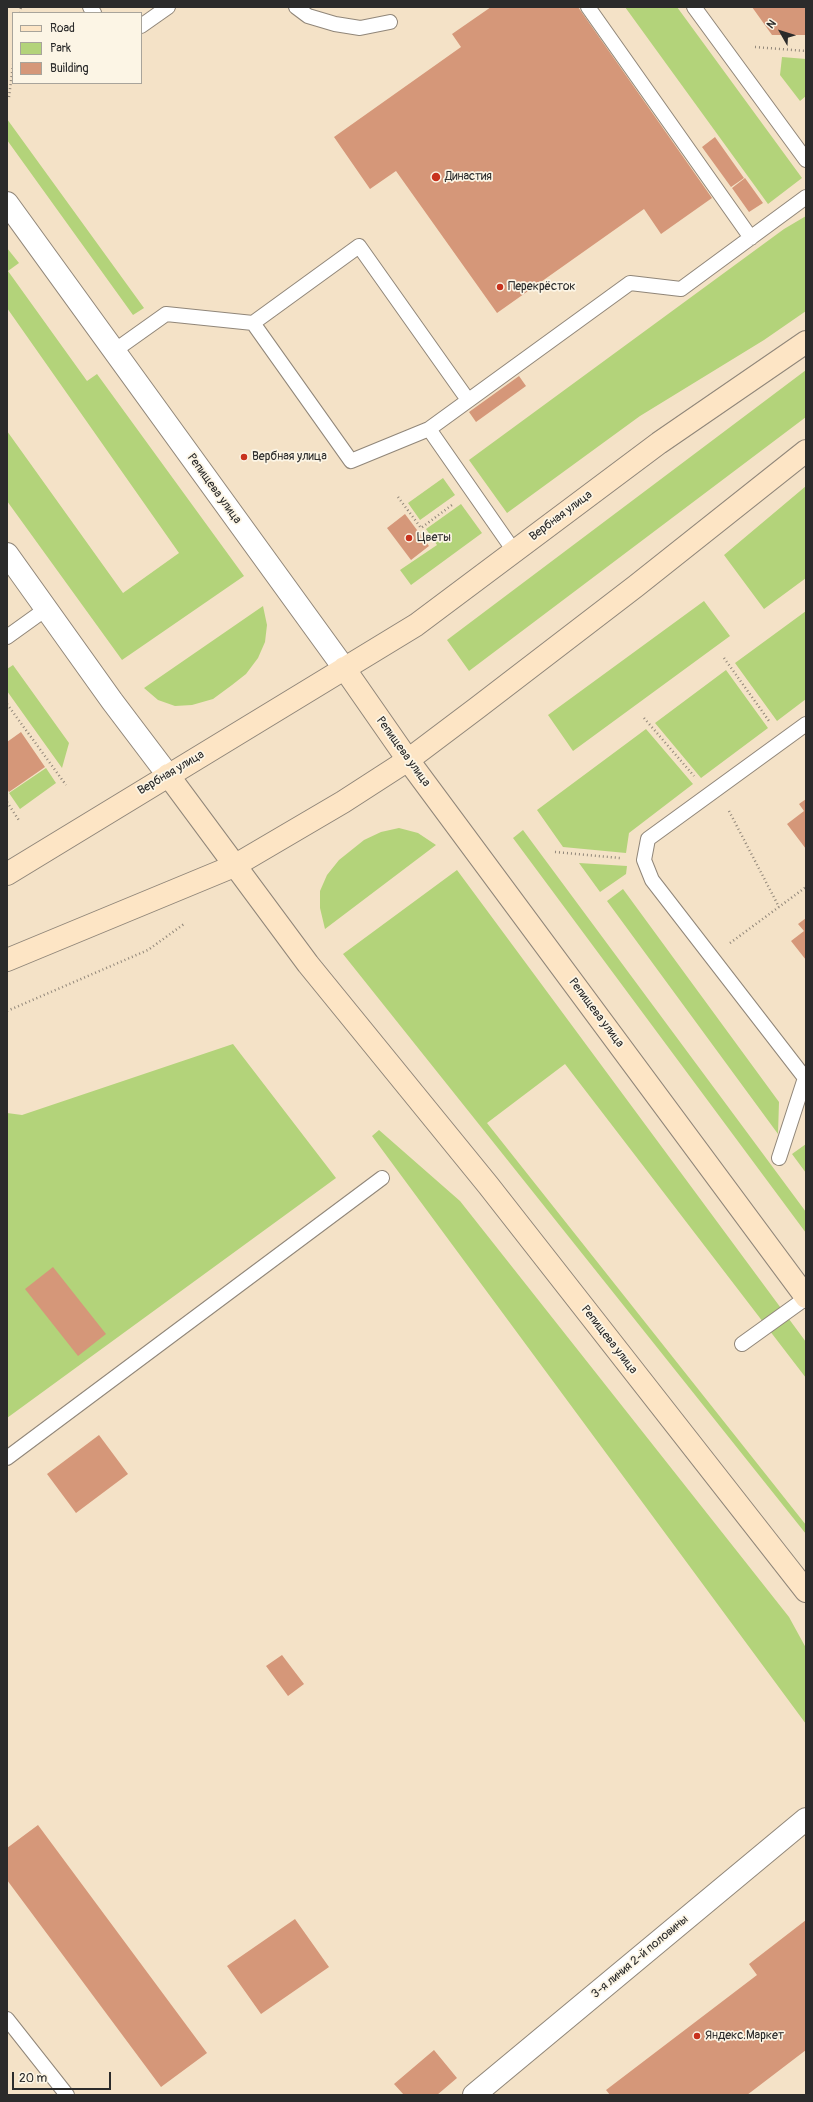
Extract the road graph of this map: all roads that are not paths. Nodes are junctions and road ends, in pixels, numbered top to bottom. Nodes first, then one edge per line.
1 (168, 7) edge
2 (296, 7) edge
3 (588, 7) edge
4 (694, 7) edge
5 (390, 22) dead end
6 (142, 25) edge
7 (806, 160) edge
8 (806, 198) edge
9 (7, 203) edge
10 (751, 238) junction
11 (253, 323) junction
12 (806, 342) edge
13 (114, 351) junction
14 (468, 400) junction
15 (429, 429) junction
16 (806, 451) edge
17 (514, 551) junction
18 (7, 554) edge
19 (46, 609) junction
20 (7, 637) edge
21 (344, 668) junction
22 (806, 724) edge
23 (408, 760) junction
24 (168, 775) junction
25 (234, 866) junction
26 (7, 874) edge
27 (7, 960) edge
28 (779, 1158) dead end
29 (382, 1178) dead end
30 (806, 1298) edge
31 (742, 1344) dead end
32 (7, 1458) edge
33 (806, 1590) edge
34 (806, 1818) edge
35 (7, 2019) edge
36 (67, 2095) edge
37 (474, 2095) edge

1 - 6 lane
2 - 5 lane
3 - 10 lane
4 - 7 lane
8 - 10 lane
9 - 13 street, Репищева улица
10 - 14 lane
11 - 13 lane
11 - 14 lane
11 - 15 lane
12 - 17 main road, Вербная улица
13 - 21 street, Репищева улица
14 - 15 lane
15 - 17 lane
16 - 23 main road
17 - 21 main road, Вербная улица
18 - 19 street, Репищева улица
19 - 20 lane
19 - 24 street, Репищева улица
21 - 23 main road, Репищева улица
21 - 24 main road, Вербная улица
22 - 28 lane
23 - 25 main road
23 - 30 main road, Репищева улица
24 - 25 main road, Репищева улица
24 - 26 main road, Вербная улица
25 - 27 main road
25 - 33 main road, Репищева улица
29 - 32 lane
30 - 31 lane
34 - 37 street, 3-я линия 2-й половины
35 - 36 lane

